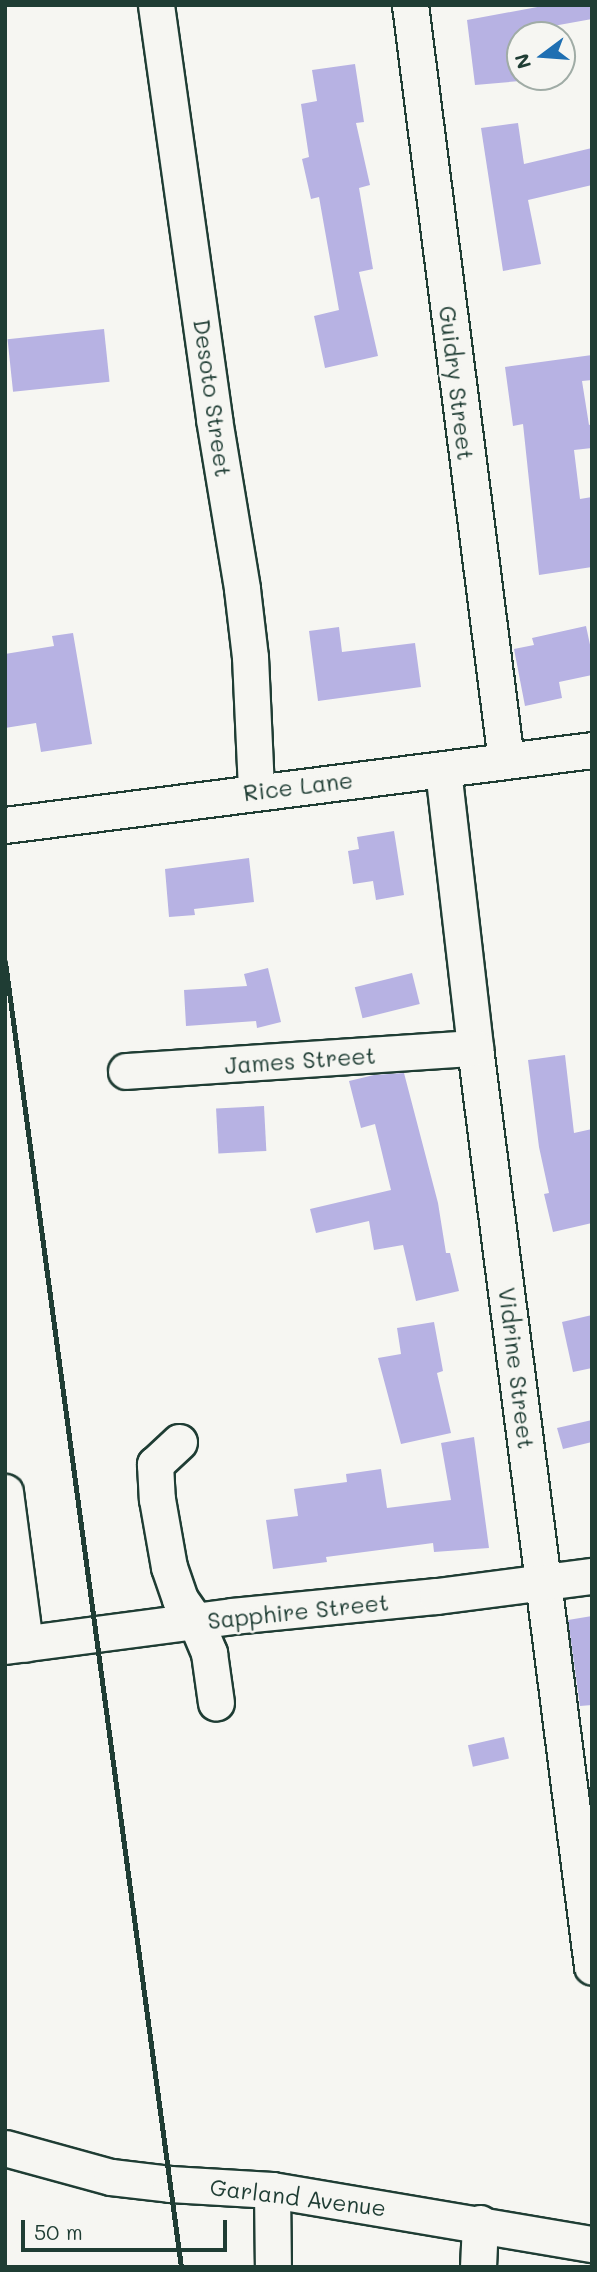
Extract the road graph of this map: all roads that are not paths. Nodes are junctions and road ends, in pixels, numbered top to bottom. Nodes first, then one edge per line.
1 (156, 5) edge
2 (410, 5) edge
3 (592, 750) edge
4 (506, 761) junction
5 (443, 770) junction
6 (256, 792) junction
7 (5, 825) edge
8 (475, 1048) junction
9 (126, 1071) dead end
10 (179, 1442) dead end
11 (5, 1492) edge
12 (592, 1576) edge
13 (545, 1581) junction
14 (196, 1622) junction
15 (15, 1645) edge
16 (216, 1703) dead end
17 (592, 1966) edge
18 (5, 2148) edge
19 (272, 2190) junction
20 (480, 2223) junction
21 (592, 2244) edge
22 (273, 2267) edge
23 (478, 2267) edge

1 - 6 street, Desoto Street
2 - 4 street, Guidry Street
3 - 4 street, Rice Lane
4 - 5 street, Rice Lane
5 - 6 street, Rice Lane
5 - 8 street, Vidrine Street
6 - 7 street, Rice Lane
8 - 9 street, James Street
8 - 13 street, Vidrine Street
10 - 14 street
11 - 15 street
12 - 13 street, Sapphire Street
13 - 14 street, Sapphire Street
13 - 17 street, Vidrine Street
14 - 15 street, Sapphire Street
14 - 16 street
18 - 19 street, Garland Avenue
19 - 20 street, Garland Avenue
19 - 22 street
20 - 21 street, Garland Avenue
20 - 23 street

